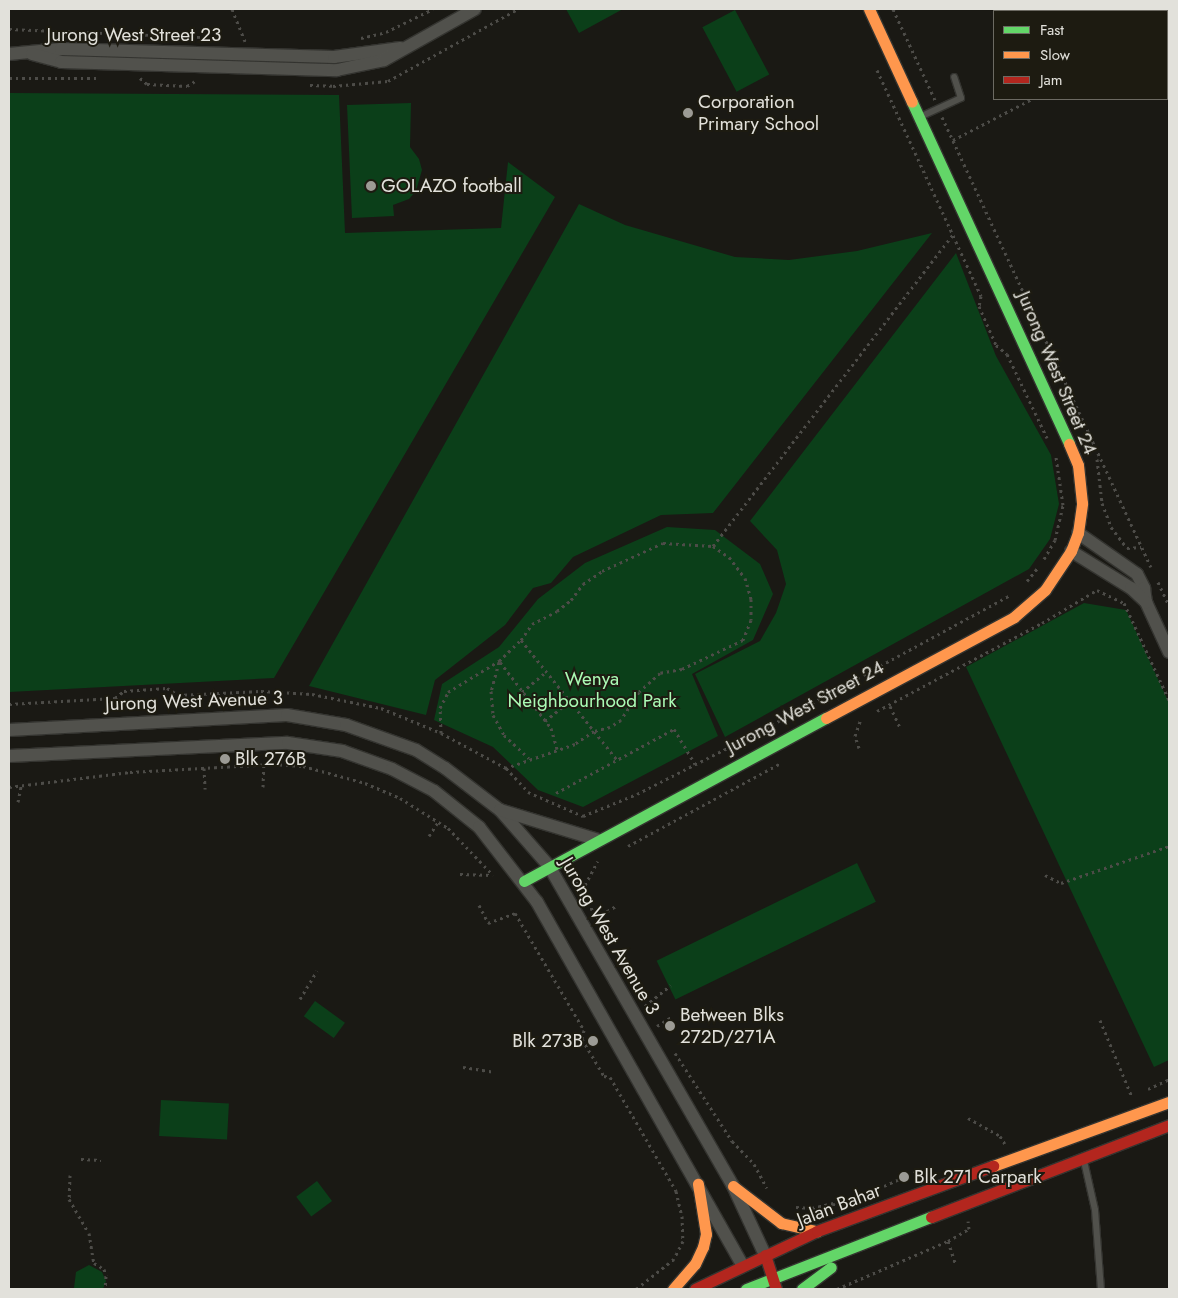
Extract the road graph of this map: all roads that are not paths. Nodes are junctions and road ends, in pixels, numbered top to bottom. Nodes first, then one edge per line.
1 (475, 9) edge
2 (869, 9) edge
3 (9, 54) edge
4 (954, 77) dead end
5 (920, 117) junction
6 (1078, 533) junction
7 (1071, 550) junction
8 (1146, 602) junction
9 (1169, 652) edge
10 (9, 730) edge
11 (11, 757) edge
12 (500, 810) junction
13 (598, 840) junction
14 (549, 866) junction
15 (524, 881) junction
16 (1169, 1102) edge
17 (1169, 1125) edge
18 (1037, 1151) junction
19 (1083, 1160) junction
20 (1059, 1170) junction
21 (698, 1184) junction
22 (734, 1186) junction
23 (817, 1231) junction
24 (866, 1244) junction
25 (765, 1255) junction
26 (743, 1266) junction
27 (775, 1285) edge
28 (673, 1289) edge
29 (695, 1289) edge
30 (748, 1289) edge
31 (802, 1289) edge
32 (1101, 1289) edge

1 - 3 street, Jurong West Street 23
2 - 5 main road, Jurong West Street 24
4 - 5 lane
5 - 6 main road, Jurong West Street 24
6 - 7 main road, Jurong West Street 24
6 - 8 street
7 - 8 street
7 - 13 main road, Jurong West Street 24
8 - 9 street
10 - 12 street, Jurong West Avenue 3
11 - 15 street
12 - 13 street
12 - 14 street, Jurong West Avenue 3
13 - 14 main road, Jurong West Street 24
14 - 15 main road, Jurong West Street 24
14 - 22 street, Jurong West Avenue 3
15 - 21 street
16 - 18 main road, Jalan Bahar
17 - 19 main road
18 - 20 main road
18 - 23 main road, Jalan Bahar
19 - 20 main road
19 - 32 lane
20 - 24 main road
21 - 26 street
21 - 28 main road
22 - 23 main road
22 - 25 street, Jurong West Avenue 3
23 - 25 main road, Jalan Bahar
24 - 27 main road
24 - 31 main road
25 - 26 main road, Jalan Bahar
25 - 27 main road, Jurong West Avenue 3
26 - 29 main road, Jalan Bahar
26 - 30 main road
27 - 30 main road

